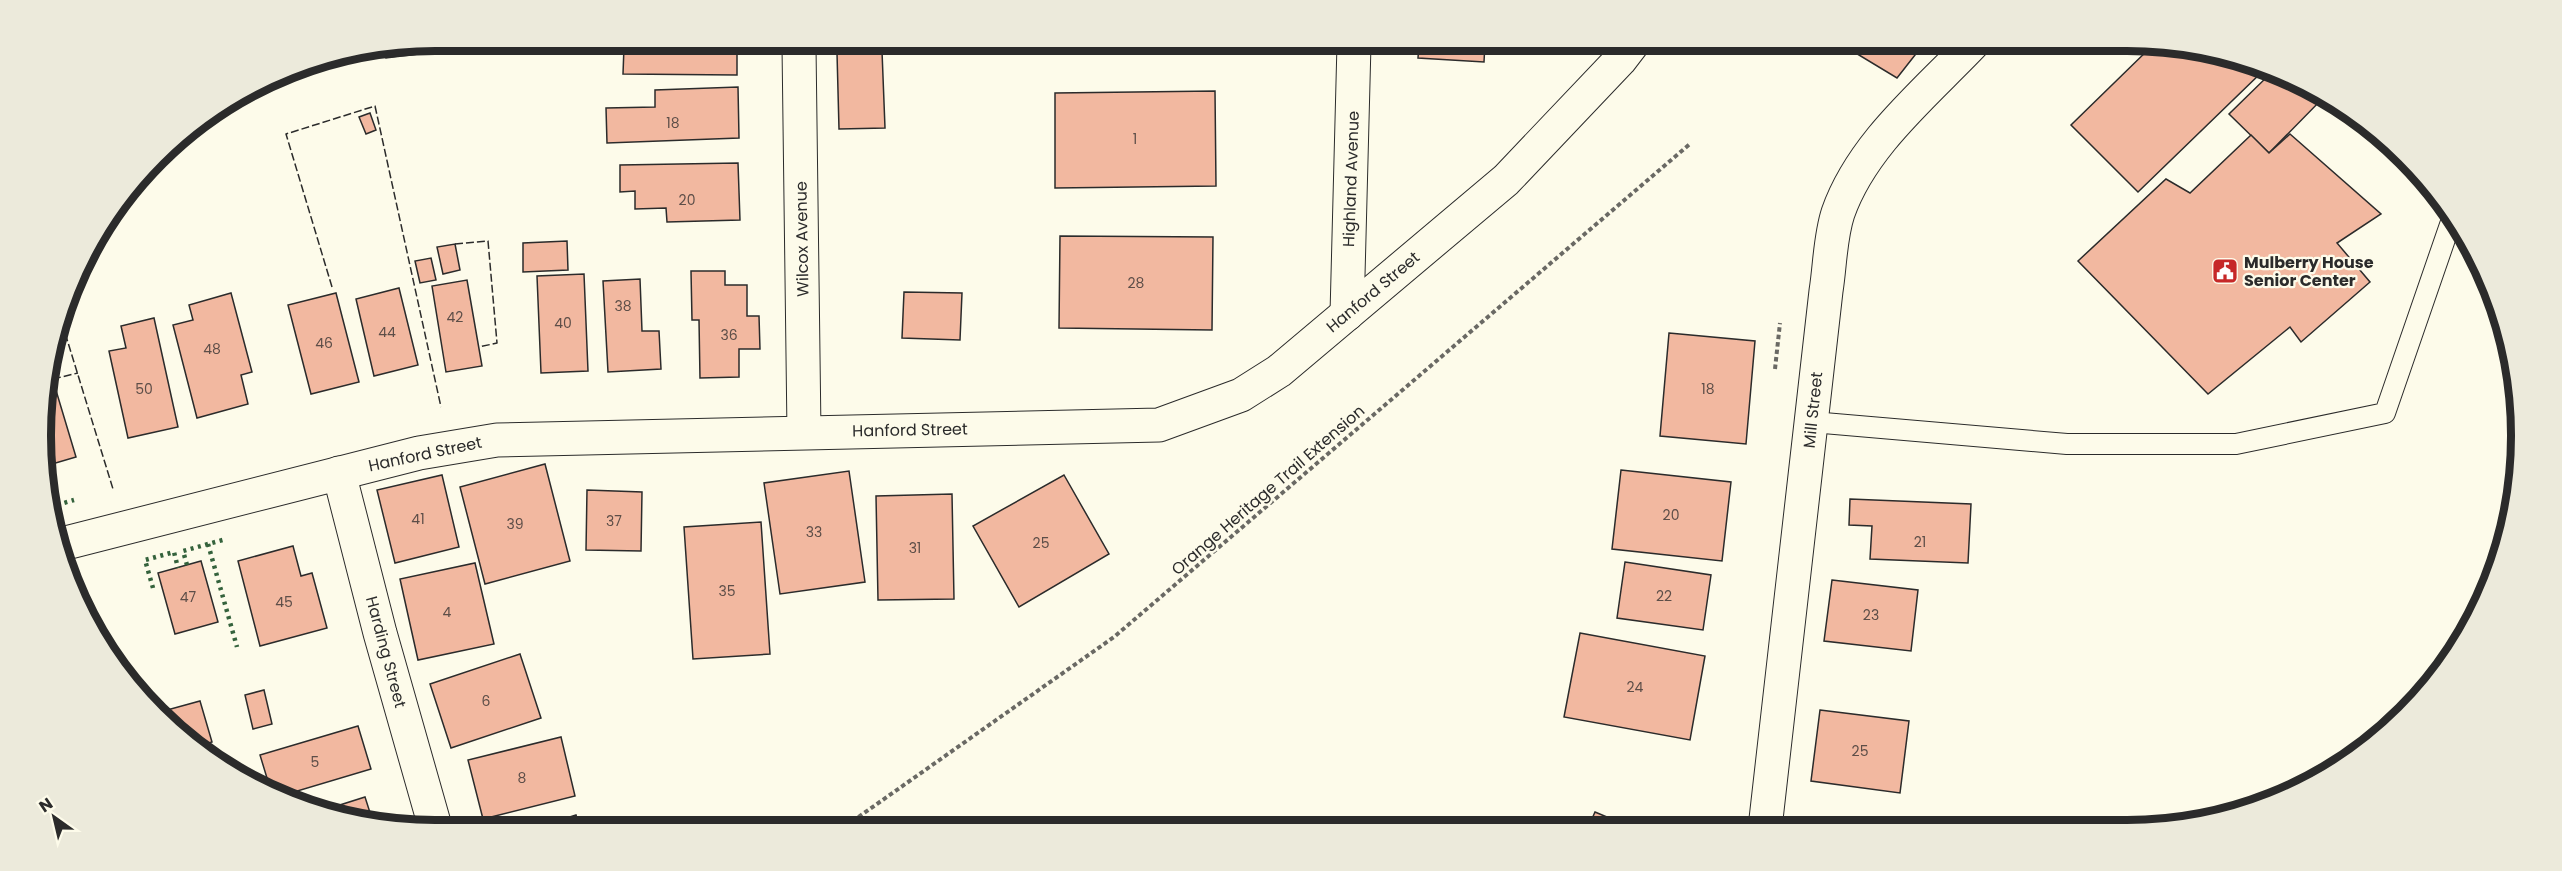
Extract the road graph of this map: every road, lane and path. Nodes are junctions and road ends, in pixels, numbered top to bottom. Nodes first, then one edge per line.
1 (799, 51) edge
2 (1354, 51) edge
3 (1627, 51) edge
4 (1966, 51) edge
5 (1691, 143) dead end
6 (2449, 227) edge
7 (1347, 314) junction
8 (1812, 422) junction
9 (804, 432) junction
10 (339, 473) junction
11 (66, 543) edge
12 (433, 820) edge
13 (854, 820) edge
14 (1767, 820) edge

1 - 9 street, Wilcox Avenue
2 - 7 street, Highland Avenue
3 - 7 street, Hanford Street
4 - 8 street, Mill Street
5 - 13 path, Orange Heritage Trail Extension
6 - 8 lane
7 - 9 street, Hanford Street
8 - 14 street, Mill Street
9 - 10 street, Hanford Street
10 - 11 street, Hanford Street
10 - 12 street, Harding Street

